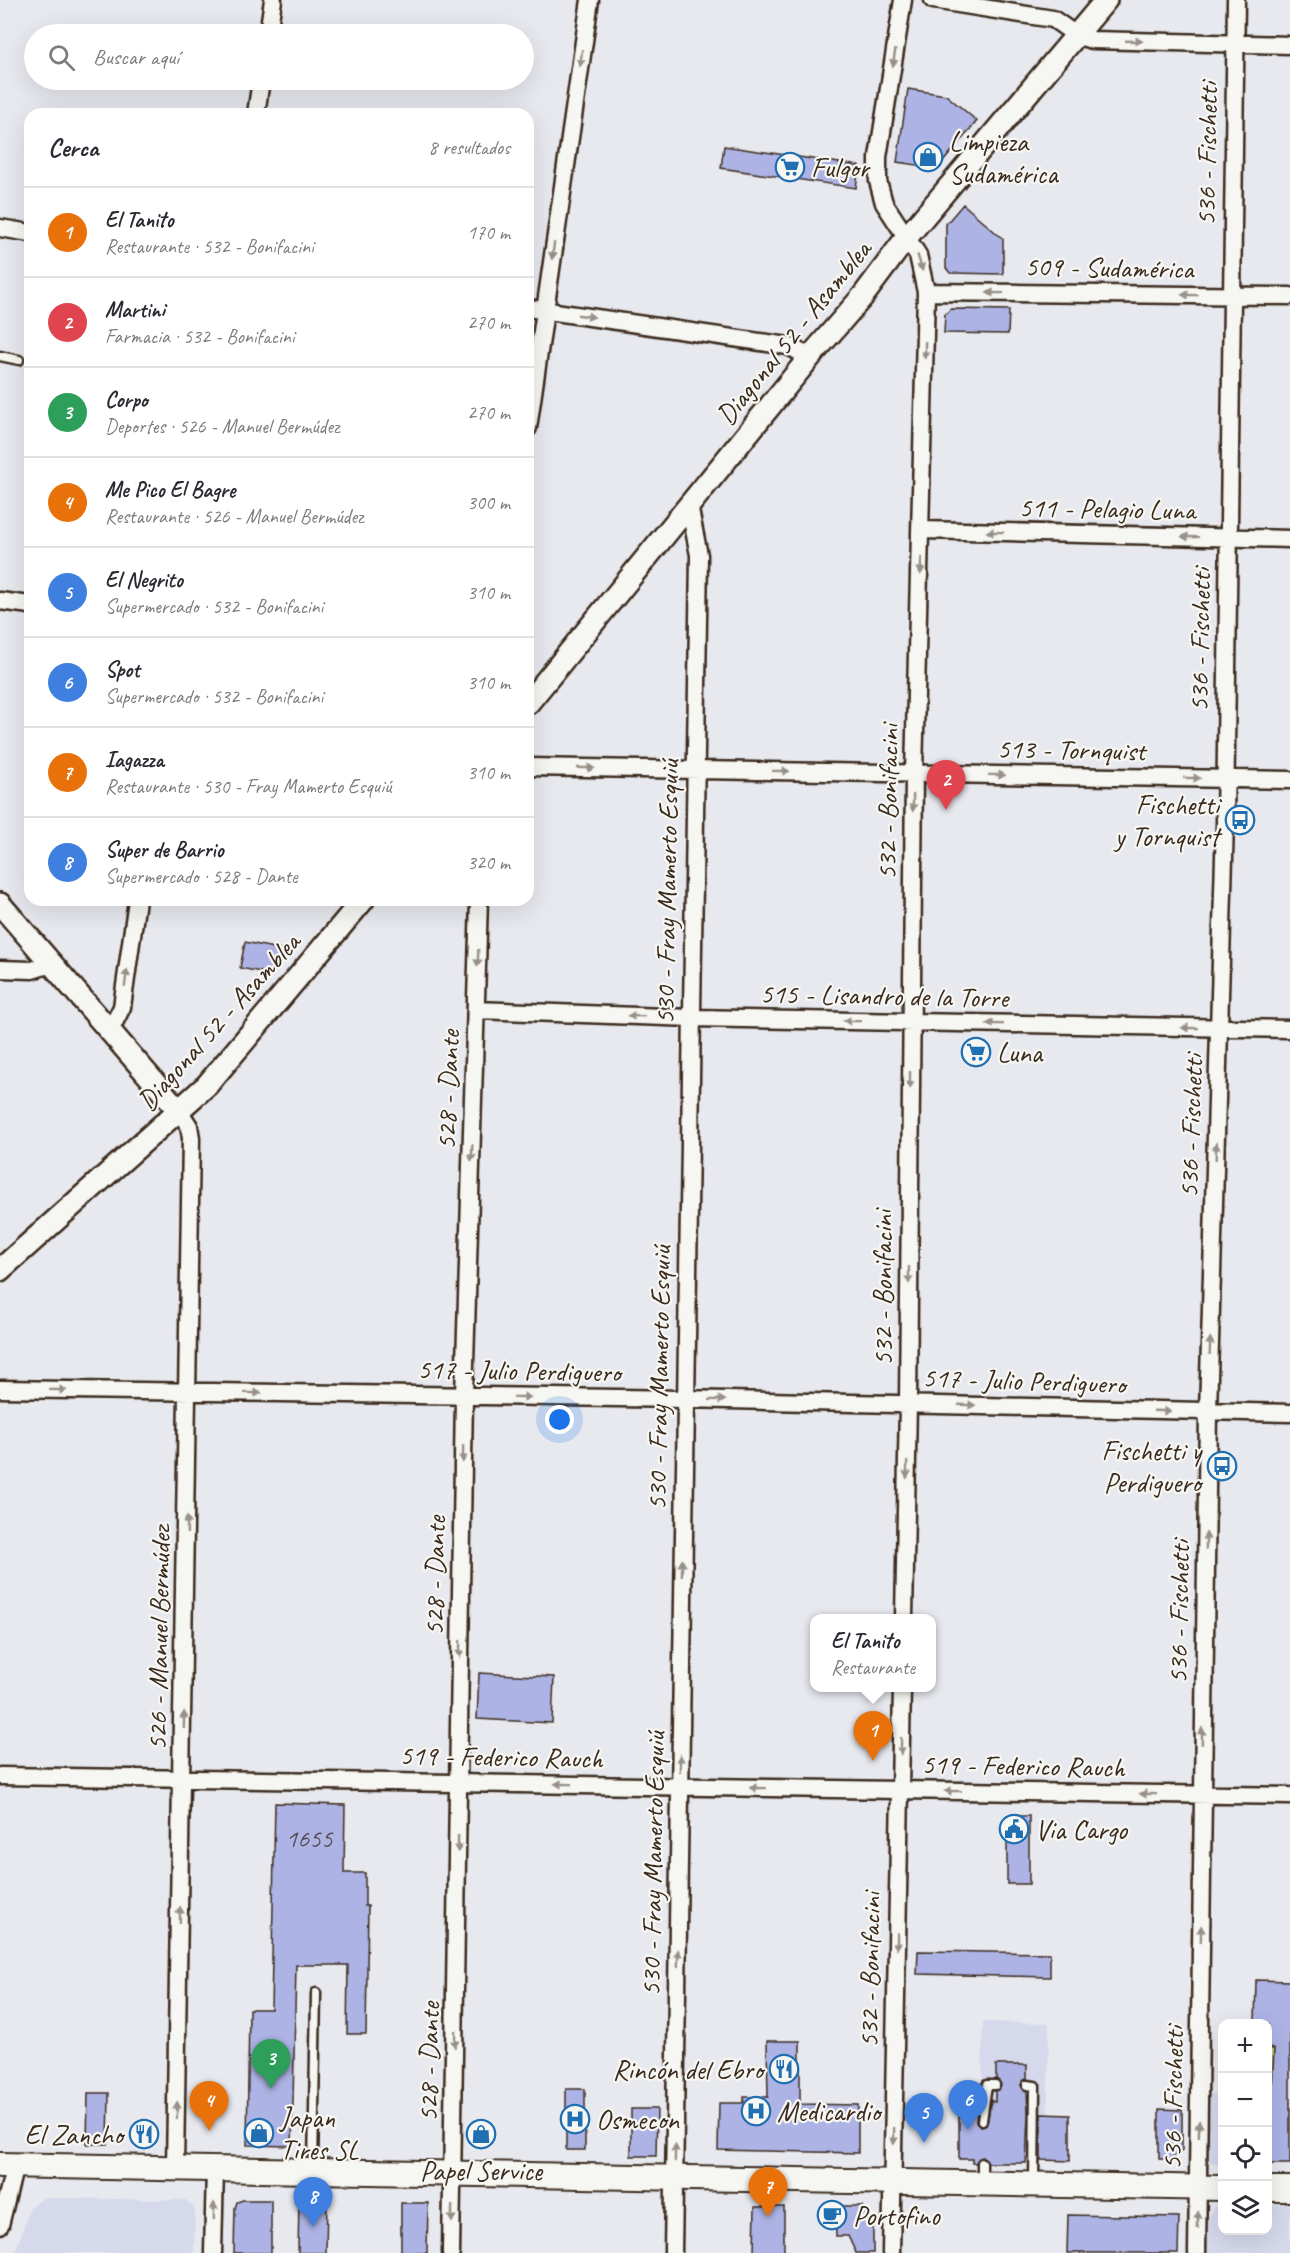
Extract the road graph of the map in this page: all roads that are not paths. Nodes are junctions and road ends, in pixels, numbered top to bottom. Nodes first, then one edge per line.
1 (273, 0) edge
2 (590, 0) edge
3 (903, 0) edge
4 (933, 0) edge
5 (1106, 0) edge
6 (1236, 0) edge
7 (269, 24) edge
8 (1076, 35) junction
9 (1235, 44) junction
10 (1290, 45) edge
11 (260, 90) edge
12 (257, 108) edge
13 (0, 228) edge
14 (24, 232) edge
15 (907, 237) junction
16 (926, 292) junction
17 (1231, 295) junction
18 (1290, 296) edge
19 (536, 309) edge
20 (534, 339) edge
21 (0, 356) edge
22 (810, 357) junction
23 (19, 360) dead end
24 (689, 505) junction
25 (922, 530) junction
26 (1227, 538) junction
27 (1290, 539) edge
28 (0, 601) edge
29 (24, 604) edge
30 (534, 696) edge
31 (534, 767) edge
32 (695, 770) junction
33 (914, 774) junction
34 (1224, 779) junction
35 (1290, 780) edge
36 (0, 904) edge
37 (136, 906) edge
38 (358, 906) edge
39 (479, 906) edge
40 (51, 964) junction
41 (0, 969) edge
42 (476, 1010) junction
43 (692, 1018) junction
44 (910, 1022) junction
45 (1220, 1028) junction
46 (1290, 1029) edge
47 (109, 1033) junction
48 (180, 1112) junction
49 (0, 1270) edge
50 (0, 1389) edge
51 (189, 1392) junction
52 (464, 1396) junction
53 (684, 1399) junction
54 (908, 1403) junction
55 (1208, 1412) junction
56 (1290, 1413) edge
57 (904, 1614) edge
58 (902, 1692) edge
59 (0, 1776) edge
60 (183, 1779) junction
61 (459, 1783) junction
62 (680, 1786) junction
63 (900, 1790) junction
64 (1202, 1794) junction
65 (1290, 1796) edge
66 (316, 1993) dead end
67 (996, 2085) dead end
68 (1027, 2085) dead end
69 (982, 2121) dead end
70 (7, 2165) edge
71 (175, 2168) junction
72 (215, 2169) junction
73 (313, 2171) junction
74 (453, 2174) junction
75 (675, 2178) junction
76 (893, 2181) junction
77 (1034, 2183) junction
78 (1198, 2188) junction
79 (1218, 2188) edge
80 (1272, 2189) edge
81 (1290, 2189) edge
82 (0, 2225) edge
83 (213, 2253) edge
84 (451, 2253) edge
85 (673, 2253) edge
86 (891, 2253) edge
87 (1197, 2253) edge

1 - 7 street
2 -> 19 street
3 -> 15 street, 532 - Bonifacini
4 - 8 street
5 - 8 street, Diagonal 52 - Asamblea
6 - 9 street, 536 - Fischetti
8 -> 9 street
8 - 15 street, Diagonal 52 - Asamblea
9 - 10 street
9 - 17 street, 536 - Fischetti
11 - 12 street
13 - 14 street
15 -> 16 street, 532 - Bonifacini
15 - 22 street, Diagonal 52 - Asamblea
17 -> 16 street, 509 - Sudamérica
16 -> 25 street, 532 - Bonifacini
17 - 18 street, 509 - Sudamérica
17 - 26 street, 536 - Fischetti
19 - 20 street
19 -> 22 street
21 - 23 lane
22 - 24 street, Diagonal 52 - Asamblea
24 - 30 street, Diagonal 52 - Asamblea
24 - 32 street, 530 - Fray Mamerto Esquiú
26 -> 25 street, 511 - Pelagio Luna
25 -> 33 street, 532 - Bonifacini
26 - 27 street, 511 - Pelagio Luna
26 - 34 street, 536 - Fischetti
28 - 29 street
31 -> 32 street, 513 - Tornquist
32 -> 33 street, 513 - Tornquist
32 - 43 street, 530 - Fray Mamerto Esquiú
33 -> 34 street, 513 - Tornquist
33 -> 44 street, 532 - Bonifacini
34 - 35 street, 513 - Tornquist
34 - 45 street, 536 - Fischetti
36 - 40 street
47 -> 37 street
38 - 48 street, Diagonal 52 - Asamblea
39 -> 42 street, 528 - Dante
40 - 41 street
40 - 47 street
43 -> 42 street, 515 - Lisandro de la Torre
42 -> 52 street, 528 - Dante
44 -> 43 street, 515 - Lisandro de la Torre
43 - 53 street, 530 - Fray Mamerto Esquiú
45 -> 44 street, 515 - Lisandro de la Torre
44 -> 54 street, 532 - Bonifacini
45 - 46 street, 515 - Lisandro de la Torre
55 -> 45 street, 536 - Fischetti
47 - 48 street
48 - 49 street, Diagonal 52 - Asamblea
48 - 51 street, 526 - Manuel Bermúdez
50 -> 51 street, 517 - Julio Perdiguero
51 -> 52 street, 517 - Julio Perdiguero
60 -> 51 street, 526 - Manuel Bermúdez
52 -> 53 street, 517 - Julio Perdiguero
52 -> 61 street, 528 - Dante
53 -> 54 street, 517 - Julio Perdiguero
62 -> 53 street, 530 - Fray Mamerto Esquiú
54 -> 55 street, 517 - Julio Perdiguero
54 -> 57 street, 532 - Bonifacini
55 - 56 street, 517 - Julio Perdiguero
64 -> 55 street, 536 - Fischetti
58 -> 63 street, 532 - Bonifacini
59 - 60 street, 519 - Federico Rauch
60 - 61 street, 519 - Federico Rauch
71 -> 60 street, 526 - Manuel Bermúdez
62 -> 61 street, 519 - Federico Rauch
61 -> 74 street, 528 - Dante
63 -> 62 street, 519 - Federico Rauch
75 -> 62 street, 530 - Fray Mamerto Esquiú
64 -> 63 street, 519 - Federico Rauch
63 -> 76 street, 532 - Bonifacini
64 - 65 street, 519 - Federico Rauch
78 -> 64 street, 536 - Fischetti
66 - 73 lane
67 - 69 lane
68 - 77 lane
70 - 71 main road
70 - 82 street
71 - 72 main road
72 - 73 main road
83 -> 72 street
73 - 74 main road
74 - 75 main road
74 -> 84 street, 528 - Dante
75 - 76 main road
75 - 85 street, 530 - Fray Mamerto Esquiú
76 - 77 main road
76 - 86 street, 532 - Bonifacini
77 - 78 main road
78 - 79 main road
87 -> 78 street, 536 - Fischetti
80 - 81 main road

